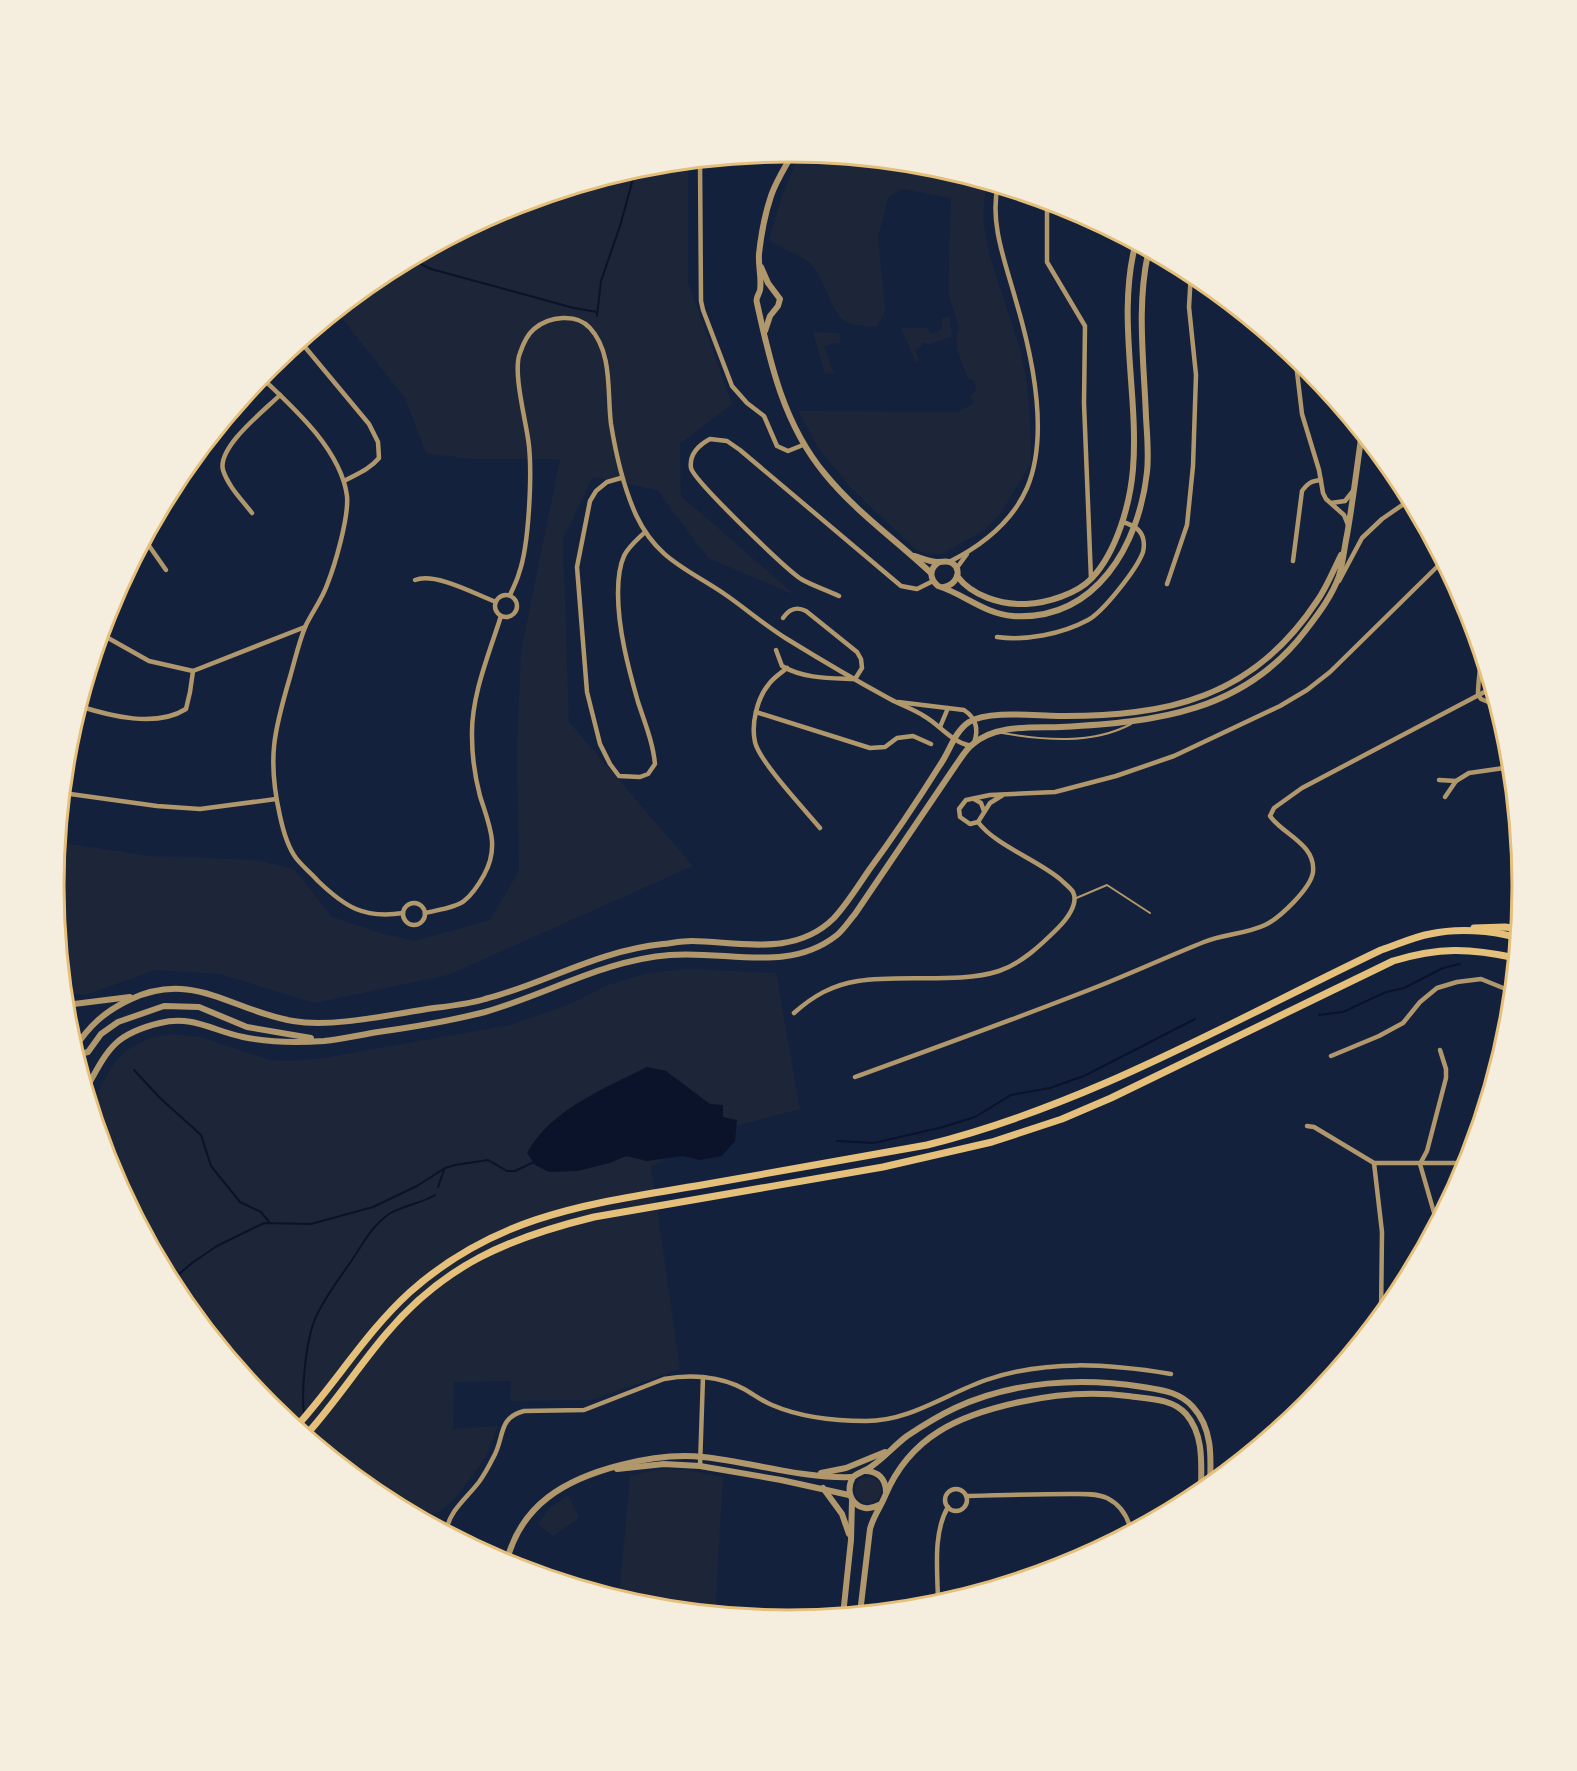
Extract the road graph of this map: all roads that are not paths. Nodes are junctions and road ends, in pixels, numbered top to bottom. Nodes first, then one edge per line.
1 (789, 162) edge
2 (700, 167) edge
3 (997, 193) edge
4 (1047, 210) edge
5 (1135, 250) edge
6 (1147, 257) edge
7 (759, 262) junction
8 (1190, 284) edge
9 (772, 290) junction
10 (760, 292) junction
11 (759, 308) junction
12 (772, 311) junction
13 (765, 334) junction
14 (305, 347) edge
15 (1297, 371) edge
16 (268, 383) edge
17 (280, 395) junction
18 (1361, 442) edge
19 (803, 445) junction
20 (621, 478) junction
21 (1321, 480) junction
22 (344, 481) junction
23 (1354, 489) junction
24 (1331, 503) junction
25 (1404, 504) edge
26 (252, 513) dead end
27 (1123, 522) junction
28 (1348, 526) junction
29 (1136, 527) junction
30 (645, 532) junction
31 (149, 546) edge
32 (1344, 550) junction
33 (969, 552) junction
34 (911, 555) junction
35 (1293, 561) dead end
36 (939, 562) junction
37 (949, 562) junction
38 (1438, 565) edge
39 (166, 570) dead end
40 (957, 572) junction
41 (931, 573) junction
42 (1091, 579) junction
43 (415, 580) dead end
44 (933, 581) junction
45 (1167, 584) dead end
46 (944, 587) junction
47 (1334, 588) junction
48 (510, 595) junction
49 (839, 596) dead end
50 (496, 602) junction
51 (501, 616) junction
52 (783, 618) dead end
53 (305, 627) junction
54 (998, 637) dead end
55 (109, 638) edge
56 (776, 650) dead end
57 (787, 669) junction
58 (193, 671) junction
59 (1481, 675) edge
60 (855, 679) junction
61 (1486, 691) edge
62 (1478, 695) junction
63 (893, 701) junction
64 (1489, 702) edge
65 (948, 708) junction
66 (86, 709) edge
67 (756, 712) junction
68 (974, 720) junction
69 (1137, 720) junction
70 (940, 727) junction
71 (999, 732) junction
72 (954, 740) junction
73 (931, 744) dead end
74 (972, 744) junction
75 (1503, 768) edge
76 (1439, 780) dead end
77 (1456, 781) junction
78 (71, 794) edge
79 (1003, 795) junction
80 (1445, 797) dead end
81 (276, 799) junction
82 (974, 799) junction
83 (984, 811) junction
84 (978, 822) junction
85 (820, 828) dead end
86 (1074, 899) junction
87 (403, 913) junction
88 (425, 913) junction
89 (1150, 913) dead end
90 (1511, 929) edge
91 (1438, 933) junction
92 (1511, 937) edge
93 (1508, 957) edge
94 (1505, 989) edge
95 (139, 995) junction
96 (75, 1004) edge
97 (794, 1013) dead end
98 (81, 1039) edge
99 (326, 1040) junction
100 (1440, 1050) dead end
101 (84, 1053) edge
102 (1331, 1056) dead end
103 (855, 1077) dead end
104 (91, 1080) edge
105 (1307, 1126) dead end
106 (1374, 1163) junction
107 (1457, 1163) edge
108 (1420, 1164) junction
109 (1434, 1213) edge
110 (1381, 1300) edge
111 (1171, 1374) dead end
112 (703, 1377) junction
113 (302, 1421) edge
114 (311, 1430) edge
115 (894, 1448) junction
116 (700, 1457) junction
117 (700, 1466) junction
118 (601, 1470) junction
119 (864, 1471) junction
120 (815, 1474) junction
121 (1210, 1474) edge
122 (853, 1477) junction
123 (1201, 1480) edge
124 (823, 1488) junction
125 (886, 1492) junction
126 (966, 1497) junction
127 (851, 1498) junction
128 (882, 1502) junction
129 (948, 1508) junction
130 (1129, 1524) edge
131 (448, 1525) edge
132 (851, 1540) junction
133 (510, 1553) edge
134 (938, 1594) edge
135 (861, 1605) edge
136 (844, 1607) edge

1 - 7 street
2 - 19 street
3 - 33 street
4 - 42 street
5 - 27 street
6 - 29 street
7 - 9 street
7 - 10 street
8 - 45 street
9 - 10 street
9 - 12 street
10 - 11 street
11 - 12 street
11 - 13 street
12 - 13 street
13 - 19 street
14 - 22 street
15 - 21 street
16 - 17 street
17 - 22 street
17 - 26 street
18 - 23 street
19 - 34 street
20 - 30 street
20 - 30 street
20 - 48 street
21 - 24 street
21 - 35 street
22 - 53 street
23 - 24 street
23 - 28 street
24 - 28 street
25 - 47 street
27 - 29 street
27 - 42 street
28 - 32 street
29 - 46 street
29 - 54 street
30 - 60 street
31 - 39 street
32 - 47 street
32 - 68 street
33 - 37 street
33 - 40 street
34 - 36 street
34 - 41 street
36 - 37 street
36 - 41 street
37 - 40 street
38 - 79 street
40 - 42 street
40 - 46 street
41 - 44 street
43 - 50 street
44 - 46 street
44 - 49 street
47 - 69 street
48 - 50 street
48 - 51 street
50 - 51 street
51 - 88 street
52 - 60 street
53 - 58 street
53 - 81 street
55 - 58 street
56 - 57 street
57 - 60 street
57 - 67 street
58 - 66 street
59 - 62 street
60 - 63 street
61 - 62 street
62 - 64 street
62 - 103 street
63 - 65 street
63 - 70 street
65 - 68 street
65 - 70 street
67 - 73 street
67 - 85 street
68 - 72 street
68 - 74 street
69 - 71 street
69 - 71 lane
70 - 72 street
71 - 74 street
72 - 74 street
72 - 95 street
74 - 99 street
75 - 77 street
76 - 77 street
77 - 80 street
78 - 81 street
79 - 82 street
79 - 83 street
81 - 87 street
82 - 83 street
82 - 84 street
83 - 84 street
84 - 86 street
86 - 89 lane
86 - 97 street
87 - 88 street
87 - 88 street
90 - 91 main road
91 - 92 main road
91 - 113 main road
93 - 114 main road
94 - 102 street
95 - 96 street
95 - 98 street
99 - 101 street
99 - 104 street
100 - 108 street
105 - 106 street
106 - 108 street
106 - 110 street
107 - 108 street
108 - 109 street
111 - 112 street
112 - 116 street
112 - 131 street
115 - 119 street
115 - 120 street
115 - 121 street
116 - 117 street
116 - 118 street
116 - 120 street
117 - 118 street
117 - 124 street
118 - 133 street
119 - 122 street
119 - 125 street
120 - 122 street
122 - 127 street
123 - 125 street
124 - 127 street
124 - 132 street
125 - 128 street
126 - 129 street
126 - 129 street
126 - 130 street
127 - 128 street
127 - 132 street
128 - 135 street
129 - 134 street
132 - 136 street

